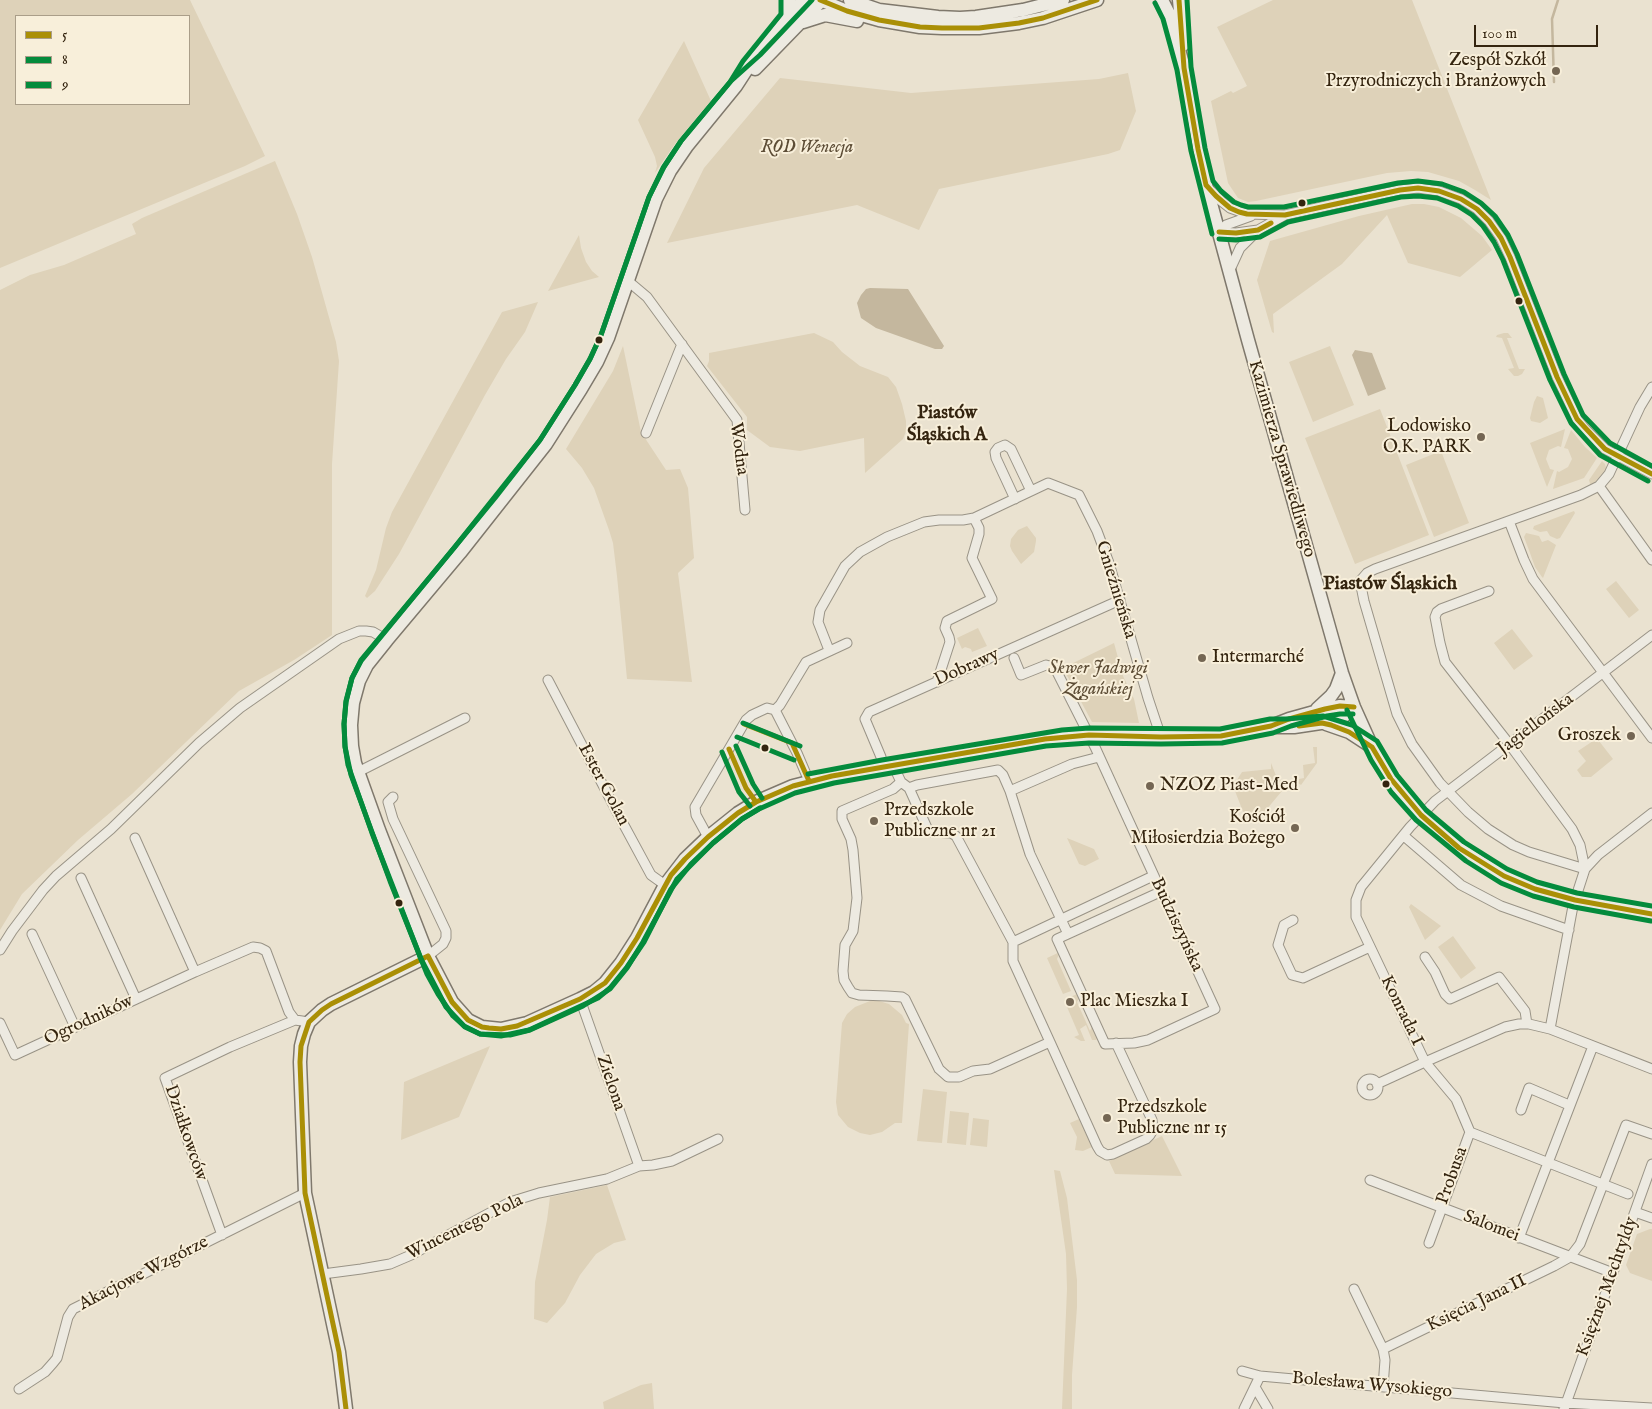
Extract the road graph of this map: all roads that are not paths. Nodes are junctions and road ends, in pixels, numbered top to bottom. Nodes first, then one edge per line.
1 (789, 0) edge
2 (803, 0) edge
3 (821, 0) edge
4 (850, 0) edge
5 (866, 0) edge
6 (1063, 0) edge
7 (1097, 0) edge
8 (1162, 0) edge
9 (1179, 0) edge
10 (879, 15) junction
11 (788, 17) junction
12 (801, 23) junction
13 (1184, 68) junction
14 (736, 86) junction
15 (1206, 186) junction
16 (1257, 214) junction
17 (1285, 215) junction
18 (1258, 230) junction
19 (1219, 232) junction
20 (1229, 272) junction
21 (628, 281) junction
22 (682, 344) junction
23 (1652, 387) edge
24 (646, 433) dead end
25 (1618, 456) junction
26 (1652, 474) edge
27 (1599, 486) junction
28 (1031, 491) junction
29 (1015, 499) junction
30 (745, 510) dead end
31 (974, 518) junction
32 (1509, 521) junction
33 (1652, 560) edge
34 (1488, 591) dead end
35 (1120, 600) junction
36 (1652, 636) edge
37 (387, 640) junction
38 (847, 643) dead end
39 (829, 650) junction
40 (1014, 658) dead end
41 (1342, 673) junction
42 (1603, 673) junction
43 (548, 680) dead end
44 (937, 682) junction
45 (1354, 707) junction
46 (775, 710) junction
47 (1314, 712) junction
48 (464, 718) dead end
49 (1322, 723) junction
50 (1271, 726) junction
51 (1089, 735) junction
52 (1161, 737) junction
53 (1652, 738) edge
54 (1510, 745) junction
55 (1372, 747) junction
56 (1099, 757) junction
57 (888, 766) junction
58 (358, 772) junction
59 (809, 781) junction
60 (905, 785) junction
61 (1010, 791) junction
62 (1448, 792) junction
63 (393, 797) dead end
64 (1652, 813) edge
65 (1421, 814) junction
66 (1404, 836) junction
67 (708, 837) junction
68 (135, 838) dead end
69 (1585, 869) junction
70 (1153, 876) junction
71 (81, 878) dead end
72 (665, 885) junction
73 (1160, 892) junction
74 (1575, 900) junction
75 (1652, 914) edge
76 (1060, 919) junction
77 (1293, 920) dead end
78 (1569, 930) junction
79 (32, 934) dead end
80 (1068, 934) junction
81 (1012, 942) junction
82 (1370, 947) junction
83 (0, 950) edge
84 (428, 956) junction
85 (1426, 958) dead end
86 (195, 972) junction
87 (136, 999) junction
88 (580, 999) junction
89 (295, 1020) junction
90 (0, 1022) edge
91 (309, 1022) junction
92 (1527, 1024) junction
93 (75, 1027) junction
94 (1550, 1029) junction
95 (1050, 1042) junction
96 (1116, 1044) junction
97 (1593, 1046) junction
98 (1425, 1062) junction
99 (1652, 1070) edge
100 (1377, 1084) dead end
101 (1569, 1105) junction
102 (1520, 1110) dead end
103 (1470, 1132) junction
104 (1652, 1134) edge
105 (718, 1139) dead end
106 (1548, 1162) junction
107 (1652, 1164) edge
108 (638, 1166) junction
109 (1370, 1180) dead end
110 (1603, 1184) junction
111 (305, 1193) junction
112 (1628, 1194) dead end
113 (1442, 1208) junction
114 (1635, 1212) junction
115 (1652, 1218) edge
116 (222, 1235) junction
117 (1519, 1238) junction
118 (1429, 1243) dead end
119 (1570, 1257) junction
120 (322, 1274) junction
121 (1613, 1274) junction
122 (1354, 1289) dead end
123 (1383, 1350) junction
124 (1242, 1372) dead end
125 (1260, 1376) junction
126 (1255, 1386) junction
127 (1383, 1387) junction
128 (19, 1389) dead end
129 (1565, 1406) edge
130 (1652, 1408) edge
131 (346, 1409) edge
132 (1244, 1409) edge
133 (1268, 1409) edge

1 - 11 street
2 - 11 street
3 - 10 street
3 - 12 street
4 - 10 street
5 - 10 street
6 - 10 street
7 - 10 street
8 - 13 street, Kazimierza Sprawiedliwego
9 - 13 street, Kazimierza Sprawiedliwego
10 - 12 street
11 - 14 street
12 - 14 street
13 - 15 street, Kazimierza Sprawiedliwego
14 - 21 street
15 - 16 street
15 - 19 street, Kazimierza Sprawiedliwego
16 - 17 street
16 - 19 street
17 - 18 street
17 - 25 street
18 - 19 street
18 - 20 street
19 - 20 street, Kazimierza Sprawiedliwego
20 - 41 street, Kazimierza Sprawiedliwego
21 - 22 street, Wodna
21 - 37 street
22 - 24 street
22 - 30 street, Wodna
23 - 25 street
25 - 26 street
25 - 27 street
27 - 32 street
27 - 33 street
28 - 29 street, Gnieźnieńska
28 - 29 street
28 - 35 street, Gnieźnieńska
29 - 31 street, Gnieźnieńska
31 - 39 street, Gnieźnieńska
31 - 44 street
32 - 42 street
32 - 62 street
34 - 54 street
35 - 44 street, Dobrawy
35 - 52 street, Gnieźnieńska
36 - 42 street, Jagiellońska
37 - 58 street
37 - 83 street
38 - 39 street
39 - 46 street
40 - 51 street, Budziszyńska
41 - 45 street, Kazimierza Sprawiedliwego
41 - 47 street
42 - 53 street
42 - 54 street, Jagiellońska
43 - 72 street, Ester Golan
44 - 57 street, Dobrawy
45 - 47 street
45 - 49 street
45 - 55 street, Kazimierza Sprawiedliwego
46 - 59 street
46 - 67 street
47 - 50 street
48 - 58 street
49 - 50 street
49 - 55 street
50 - 52 street
51 - 52 street
51 - 56 street, Budziszyńska
51 - 57 street
54 - 62 street, Jagiellońska
54 - 69 street
55 - 65 street, Kazimierza Sprawiedliwego
56 - 61 street
56 - 70 street, Budziszyńska
57 - 59 street
57 - 60 street, Dobrawy
58 - 84 street
59 - 67 street
60 - 61 street
60 - 81 street, Dobrawy
60 - 95 street
61 - 76 street
62 - 65 street, Jagiellońska
62 - 69 street
63 - 84 street
64 - 69 street
65 - 66 street, Konrada I
65 - 74 street, Kazimierza Sprawiedliwego
66 - 78 street
66 - 82 street, Konrada I
67 - 72 street
68 - 86 street
69 - 74 street
70 - 73 street, Budziszyńska
70 - 76 street
71 - 87 street
72 - 88 street
73 - 80 street
73 - 96 street, Budziszyńska
74 - 75 street, Kazimierza Sprawiedliwego
74 - 78 street
76 - 80 street
76 - 81 street
77 - 82 street
78 - 94 street
79 - 93 street
80 - 96 street, Budziszyńska
81 - 95 street
82 - 98 street, Konrada I
84 - 88 street
84 - 91 street
85 - 92 street
86 - 87 street, Ogrodników
86 - 89 street, Ogrodników
87 - 93 street, Ogrodników
88 - 108 street, Zielona
89 - 91 street
89 - 116 street, Działkowców
90 - 93 street, Ogrodników
91 - 111 street
92 - 94 street, Konrada I
92 - 98 street, Konrada I
94 - 97 street, Konrada I
95 - 96 street
97 - 99 street, Konrada I
97 - 101 street
98 - 100 street
98 - 103 street, Probusa
101 - 102 street
101 - 106 street
103 - 106 street
103 - 113 street, Probusa
104 - 110 street
105 - 108 street, Wincentego Pola
106 - 110 street
106 - 117 street
107 - 114 street, Księżnej Mechtyldy
108 - 120 street, Wincentego Pola
109 - 113 street, Salomei
110 - 112 street
110 - 119 street
111 - 116 street, Akacjowe Wzgórze
111 - 120 street
113 - 117 street, Salomei
113 - 118 street, Probusa
114 - 115 street
114 - 121 street, Księżnej Mechtyldy
116 - 128 street, Akacjowe Wzgórze
117 - 119 street, Salomei
119 - 121 street, Salomei
119 - 123 street, Księcia Jana II
120 - 131 street
121 - 129 street, Księżnej Mechtyldy
122 - 123 street
123 - 127 street
124 - 125 street, Bolesława Wysokiego
125 - 126 street
125 - 127 street, Bolesława Wysokiego
126 - 132 street
126 - 133 street
127 - 129 street, Bolesława Wysokiego
129 - 130 street, Bolesława Wysokiego

